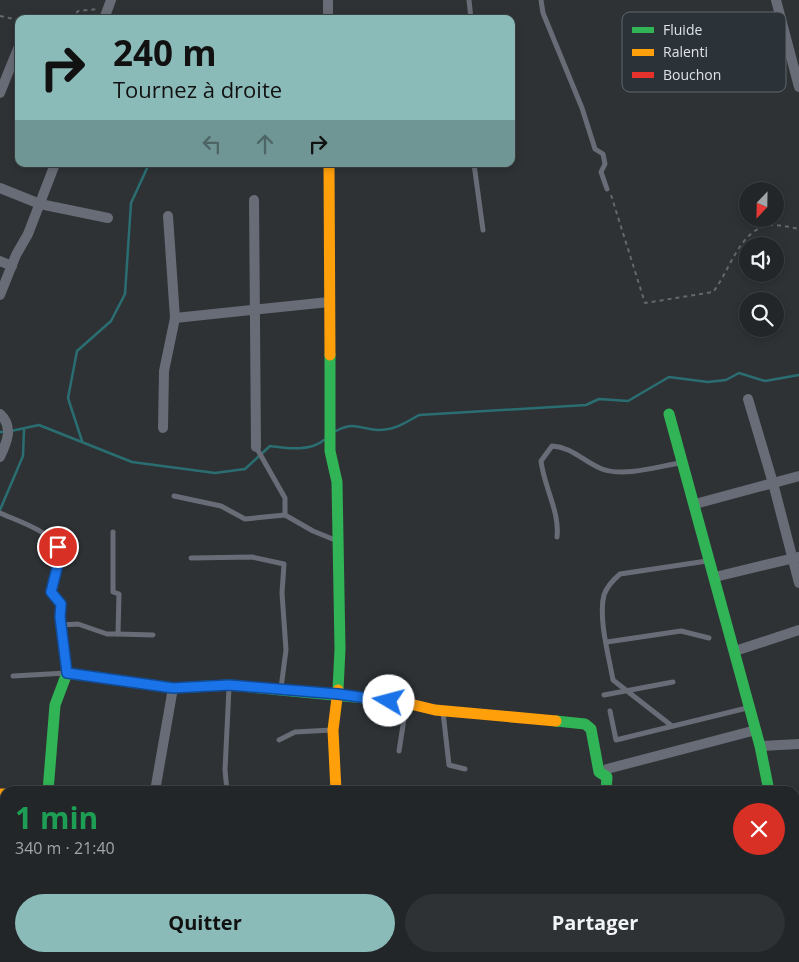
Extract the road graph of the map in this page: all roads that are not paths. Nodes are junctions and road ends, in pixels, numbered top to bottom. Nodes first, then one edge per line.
1 (328, 0) edge
2 (469, 0) edge
3 (541, 0) edge
4 (328, 15) edge
5 (471, 15) edge
6 (786, 33) edge
7 (15, 56) edge
8 (796, 61) edge
9 (799, 87) edge
10 (0, 93) edge
11 (54, 167) edge
12 (329, 167) edge
13 (474, 167) edge
14 (0, 188) edge
15 (607, 189) road end
16 (254, 200) dead end
17 (40, 204) junction
18 (168, 216) dead end
19 (108, 218) dead end
20 (484, 230) dead end
21 (0, 261) edge
22 (12, 266) junction
23 (0, 295) edge
24 (329, 302) junction
25 (253, 310) junction
26 (174, 318) junction
27 (748, 399) dead end
28 (0, 414) edge
29 (669, 414) dead end
30 (164, 428) dead end
31 (256, 447) joint
32 (0, 457) edge
33 (683, 463) junction
34 (799, 476) edge
35 (773, 483) junction
36 (174, 496) dead end
37 (695, 504) junction
38 (0, 513) edge
39 (284, 515) junction
40 (113, 532) dead end
41 (557, 537) dead end
42 (338, 541) junction
43 (191, 558) dead end
44 (796, 558) edge
45 (710, 560) junction
46 (715, 576) junction
47 (799, 583) edge
48 (61, 625) junction
49 (799, 630) edge
50 (118, 634) junction
51 (153, 635) dead end
52 (709, 638) dead end
53 (607, 642) junction
54 (735, 651) junction
55 (67, 673) junction
56 (13, 676) dead end
57 (673, 682) dead end
58 (229, 685) junction
59 (173, 688) junction
60 (280, 688) junction
61 (625, 690) junction
62 (338, 694) junction
63 (604, 695) dead end
64 (406, 703) junction
65 (750, 707) junction
66 (443, 711) junction
67 (610, 711) dead end
68 (672, 726) junction
69 (333, 730) junction
70 (756, 730) junction
71 (279, 740) dead end
72 (799, 744) edge
73 (760, 746) junction
74 (399, 751) dead end
75 (465, 769) dead end
76 (603, 773) junction
77 (47, 786) edge
78 (156, 786) edge
79 (227, 786) edge
80 (336, 786) edge
81 (606, 786) edge
82 (767, 786) edge

1 - 4 street
2 - 5 lane
3 - 15 lane
6 - 8 street
7 - 10 street
8 - 9 street
11 - 17 street
12 - 24 street
13 - 20 lane
14 - 17 street
16 - 25 street
17 - 19 street
17 - 22 street
18 - 26 street
21 - 22 street
22 - 23 street
24 - 25 street
24 - 42 street
25 - 26 street
25 - 31 street
26 - 30 street
27 - 35 street
28 - 32 street
29 - 33 street
31 - 39 lane
33 - 37 street
33 - 41 lane
34 - 35 street
35 - 37 street
35 - 44 street
36 - 39 lane
37 - 45 street
38 - 48 lane
39 - 42 lane
40 - 50 lane
42 - 62 street
43 - 60 lane
44 - 46 street
44 - 47 street
45 - 46 street
45 - 53 lane
46 - 54 street
48 - 50 lane
48 - 55 lane
49 - 54 street
50 - 51 lane
52 - 53 lane
53 - 61 lane
54 - 65 street
55 - 56 lane
55 - 59 street
55 - 77 street
57 - 61 lane
58 - 59 street
58 - 60 street
58 - 79 lane
59 - 78 street
60 - 62 street
61 - 63 lane
61 - 68 lane
62 - 64 street
62 - 69 street
64 - 66 street
64 - 74 lane
65 - 68 lane
65 - 70 street
66 - 75 lane
66 - 76 street
67 - 68 lane
69 - 71 lane
69 - 80 street
70 - 73 street
70 - 76 street
72 - 73 street
73 - 82 street
76 - 81 street

